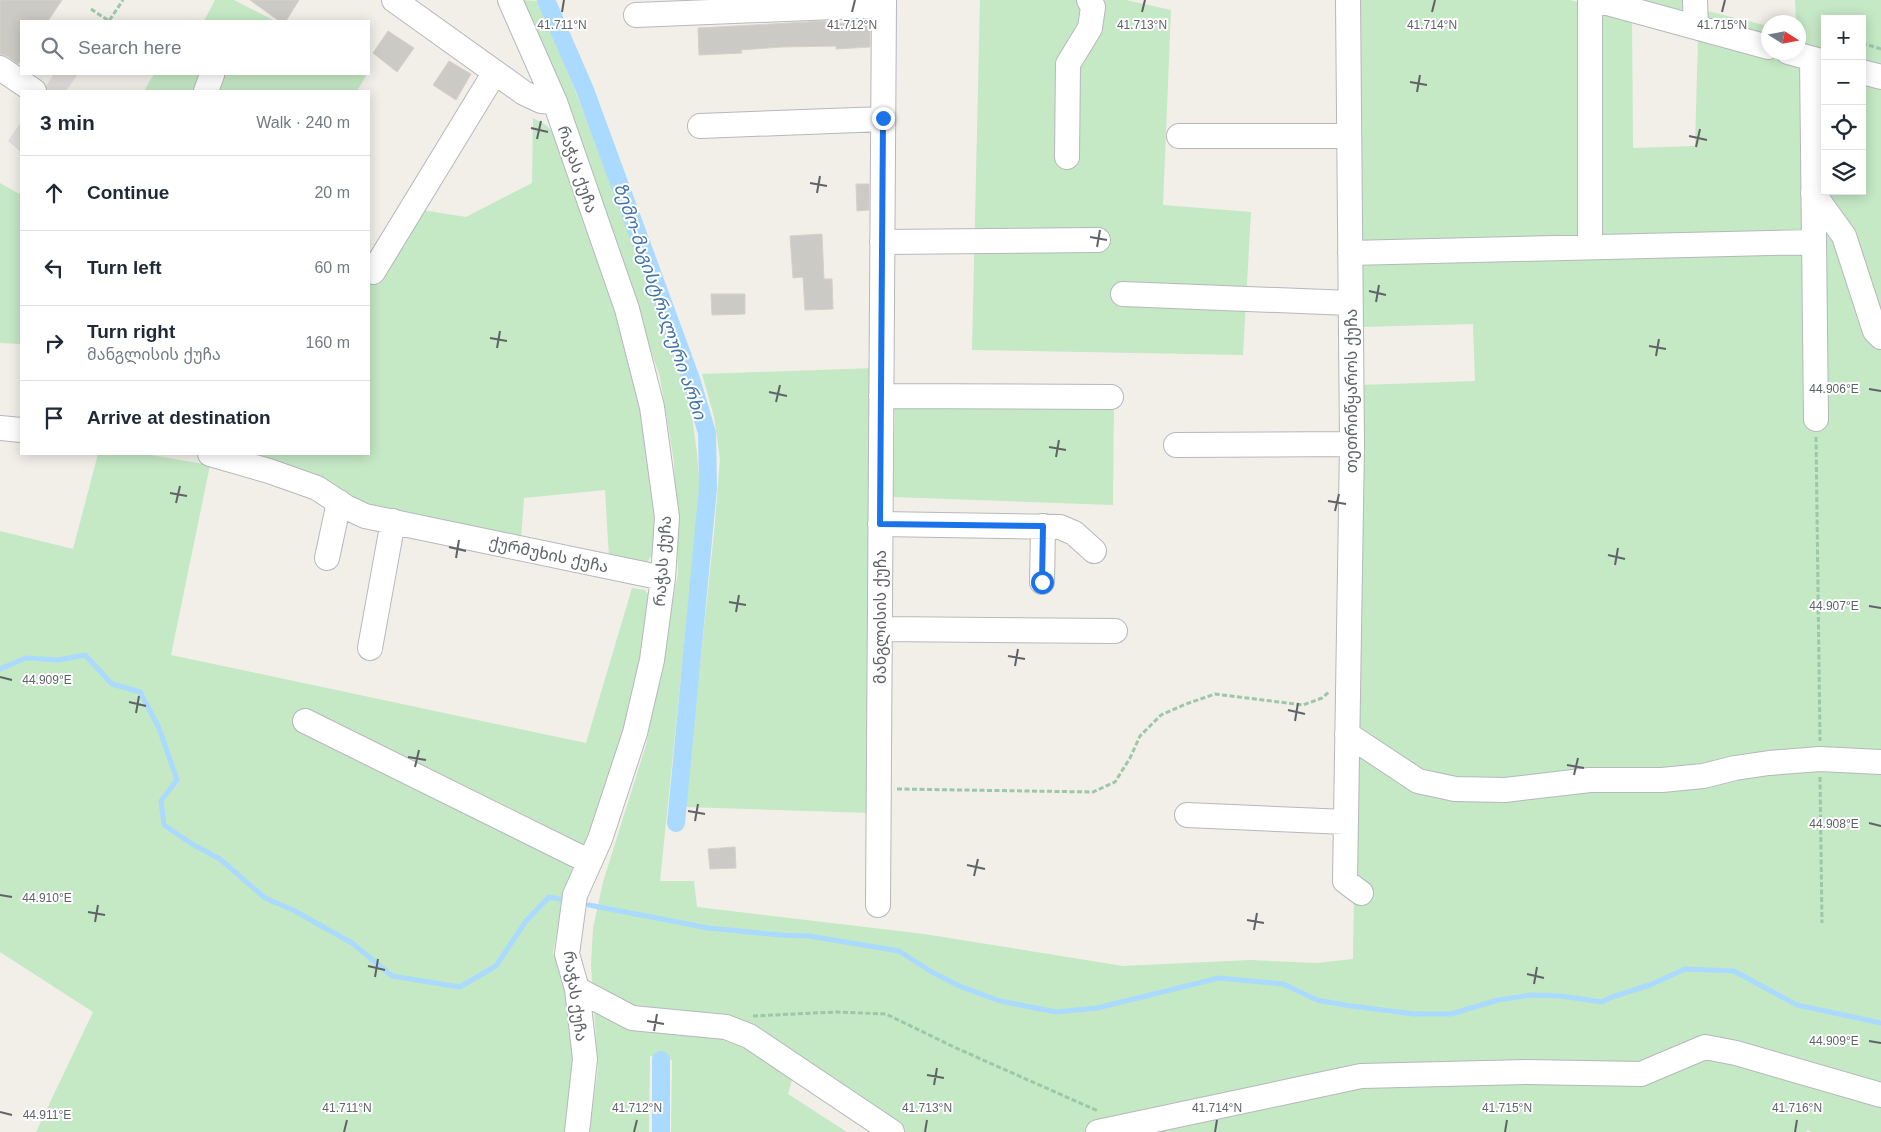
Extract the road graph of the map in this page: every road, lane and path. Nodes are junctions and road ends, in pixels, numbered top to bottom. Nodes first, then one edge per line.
1 (123, 0) edge
2 (394, 0) edge
3 (510, 0) edge
4 (1089, 0) edge
5 (1348, 0) edge
6 (1590, 0) edge
7 (1596, 0) edge
8 (1696, 0) edge
9 (884, 3) edge
10 (91, 9) dead end
11 (636, 15) dead end
12 (108, 20) edge
13 (110, 20) edge
14 (1696, 27) junction
15 (1866, 44) edge
16 (1761, 45) edge
17 (1881, 48) edge
18 (1818, 60) edge
19 (0, 68) edge
20 (495, 72) junction
21 (1866, 73) edge
22 (1881, 78) edge
23 (33, 90) edge
24 (555, 102) junction
25 (883, 118) junction
26 (700, 126) dead end
27 (1179, 136) dead end
28 (1349, 136) junction
29 (1066, 157) dead end
30 (1813, 193) junction
31 (1098, 240) dead end
32 (882, 242) junction
33 (1814, 242) junction
34 (1590, 247) junction
35 (1350, 253) junction
36 (373, 272) dead end
37 (1123, 294) dead end
38 (1350, 302) junction
39 (1881, 338) edge
40 (881, 396) junction
41 (1111, 396) dead end
42 (1816, 419) joint
43 (0, 428) edge
44 (20, 430) edge
45 (1352, 444) junction
46 (1176, 445) dead end
47 (213, 455) edge
48 (339, 502) junction
49 (393, 521) junction
50 (880, 524) junction
51 (1043, 526) junction
52 (1094, 551) dead end
53 (327, 558) dead end
54 (663, 578) junction
55 (1042, 582) dead end
56 (880, 629) junction
57 (1115, 631) dead end
58 (370, 648) dead end
59 (1348, 675) junction
60 (305, 721) dead end
61 (1347, 734) junction
62 (1820, 759) junction
63 (1881, 762) edge
64 (878, 788) junction
65 (1187, 815) dead end
66 (1346, 822) junction
67 (590, 862) junction
68 (1361, 894) dead end
69 (878, 904) dead end
70 (1822, 923) dead end
71 (577, 989) junction
72 (744, 1016) dead end
73 (1881, 1094) edge
74 (1131, 1125) junction
75 (577, 1132) edge
76 (892, 1132) edge
77 (1098, 1132) edge

1 - 13 path
2 - 20 street
3 - 24 street, რაჭას ქუჩა
4 - 29 street
5 - 28 street, თეთრიწყაროს ქუჩა
6 - 34 street
7 - 14 street
8 - 14 street
9 - 11 street
9 - 25 street, მანგლისის ქუჩა
10 - 12 path
14 - 16 street
15 - 17 path
18 - 30 street
19 - 23 street
20 - 24 street
20 - 36 street
21 - 22 street
24 - 54 street, რაჭას ქუჩა
25 - 26 street
25 - 32 street, მანგლისის ქუჩა
27 - 28 street
28 - 35 street, თეთრიწყაროს ქუჩა
30 - 33 street
30 - 39 street
31 - 32 street
32 - 40 street, მანგლისის ქუჩა
33 - 34 street
33 - 42 street
34 - 35 street
35 - 38 street, თეთრიწყაროს ქუჩა
37 - 38 street
38 - 45 street, თეთრიწყაროს ქუჩა
40 - 41 street
40 - 50 street, მანგლისის ქუჩა
42 - 62 path
43 - 44 street
45 - 46 street
45 - 59 street, თეთრიწყაროს ქუჩა
47 - 48 street, ქურმუხის ქუჩა
48 - 49 street, ქურმუხის ქუჩა
48 - 53 street
49 - 54 street, ქურმუხის ქუჩა
49 - 58 street
50 - 51 street
50 - 56 street, მანგლისის ქუჩა
51 - 52 street
51 - 55 street
54 - 67 street, რაჭას ქუჩა
56 - 57 street
56 - 64 street, მანგლისის ქუჩა
59 - 61 street, თეთრიწყაროს ქუჩა
59 - 64 path
60 - 67 street
61 - 62 street
61 - 66 street, თეთრიწყაროს ქუჩა
62 - 63 street
62 - 70 path
64 - 69 street, მანგლისის ქუჩა
65 - 66 street
66 - 68 street, თეთრიწყაროს ქუჩა
67 - 71 street, რაჭას ქუჩა
71 - 75 street, რაჭას ქუჩა
71 - 76 street
72 - 74 path
73 - 74 street
74 - 77 street

